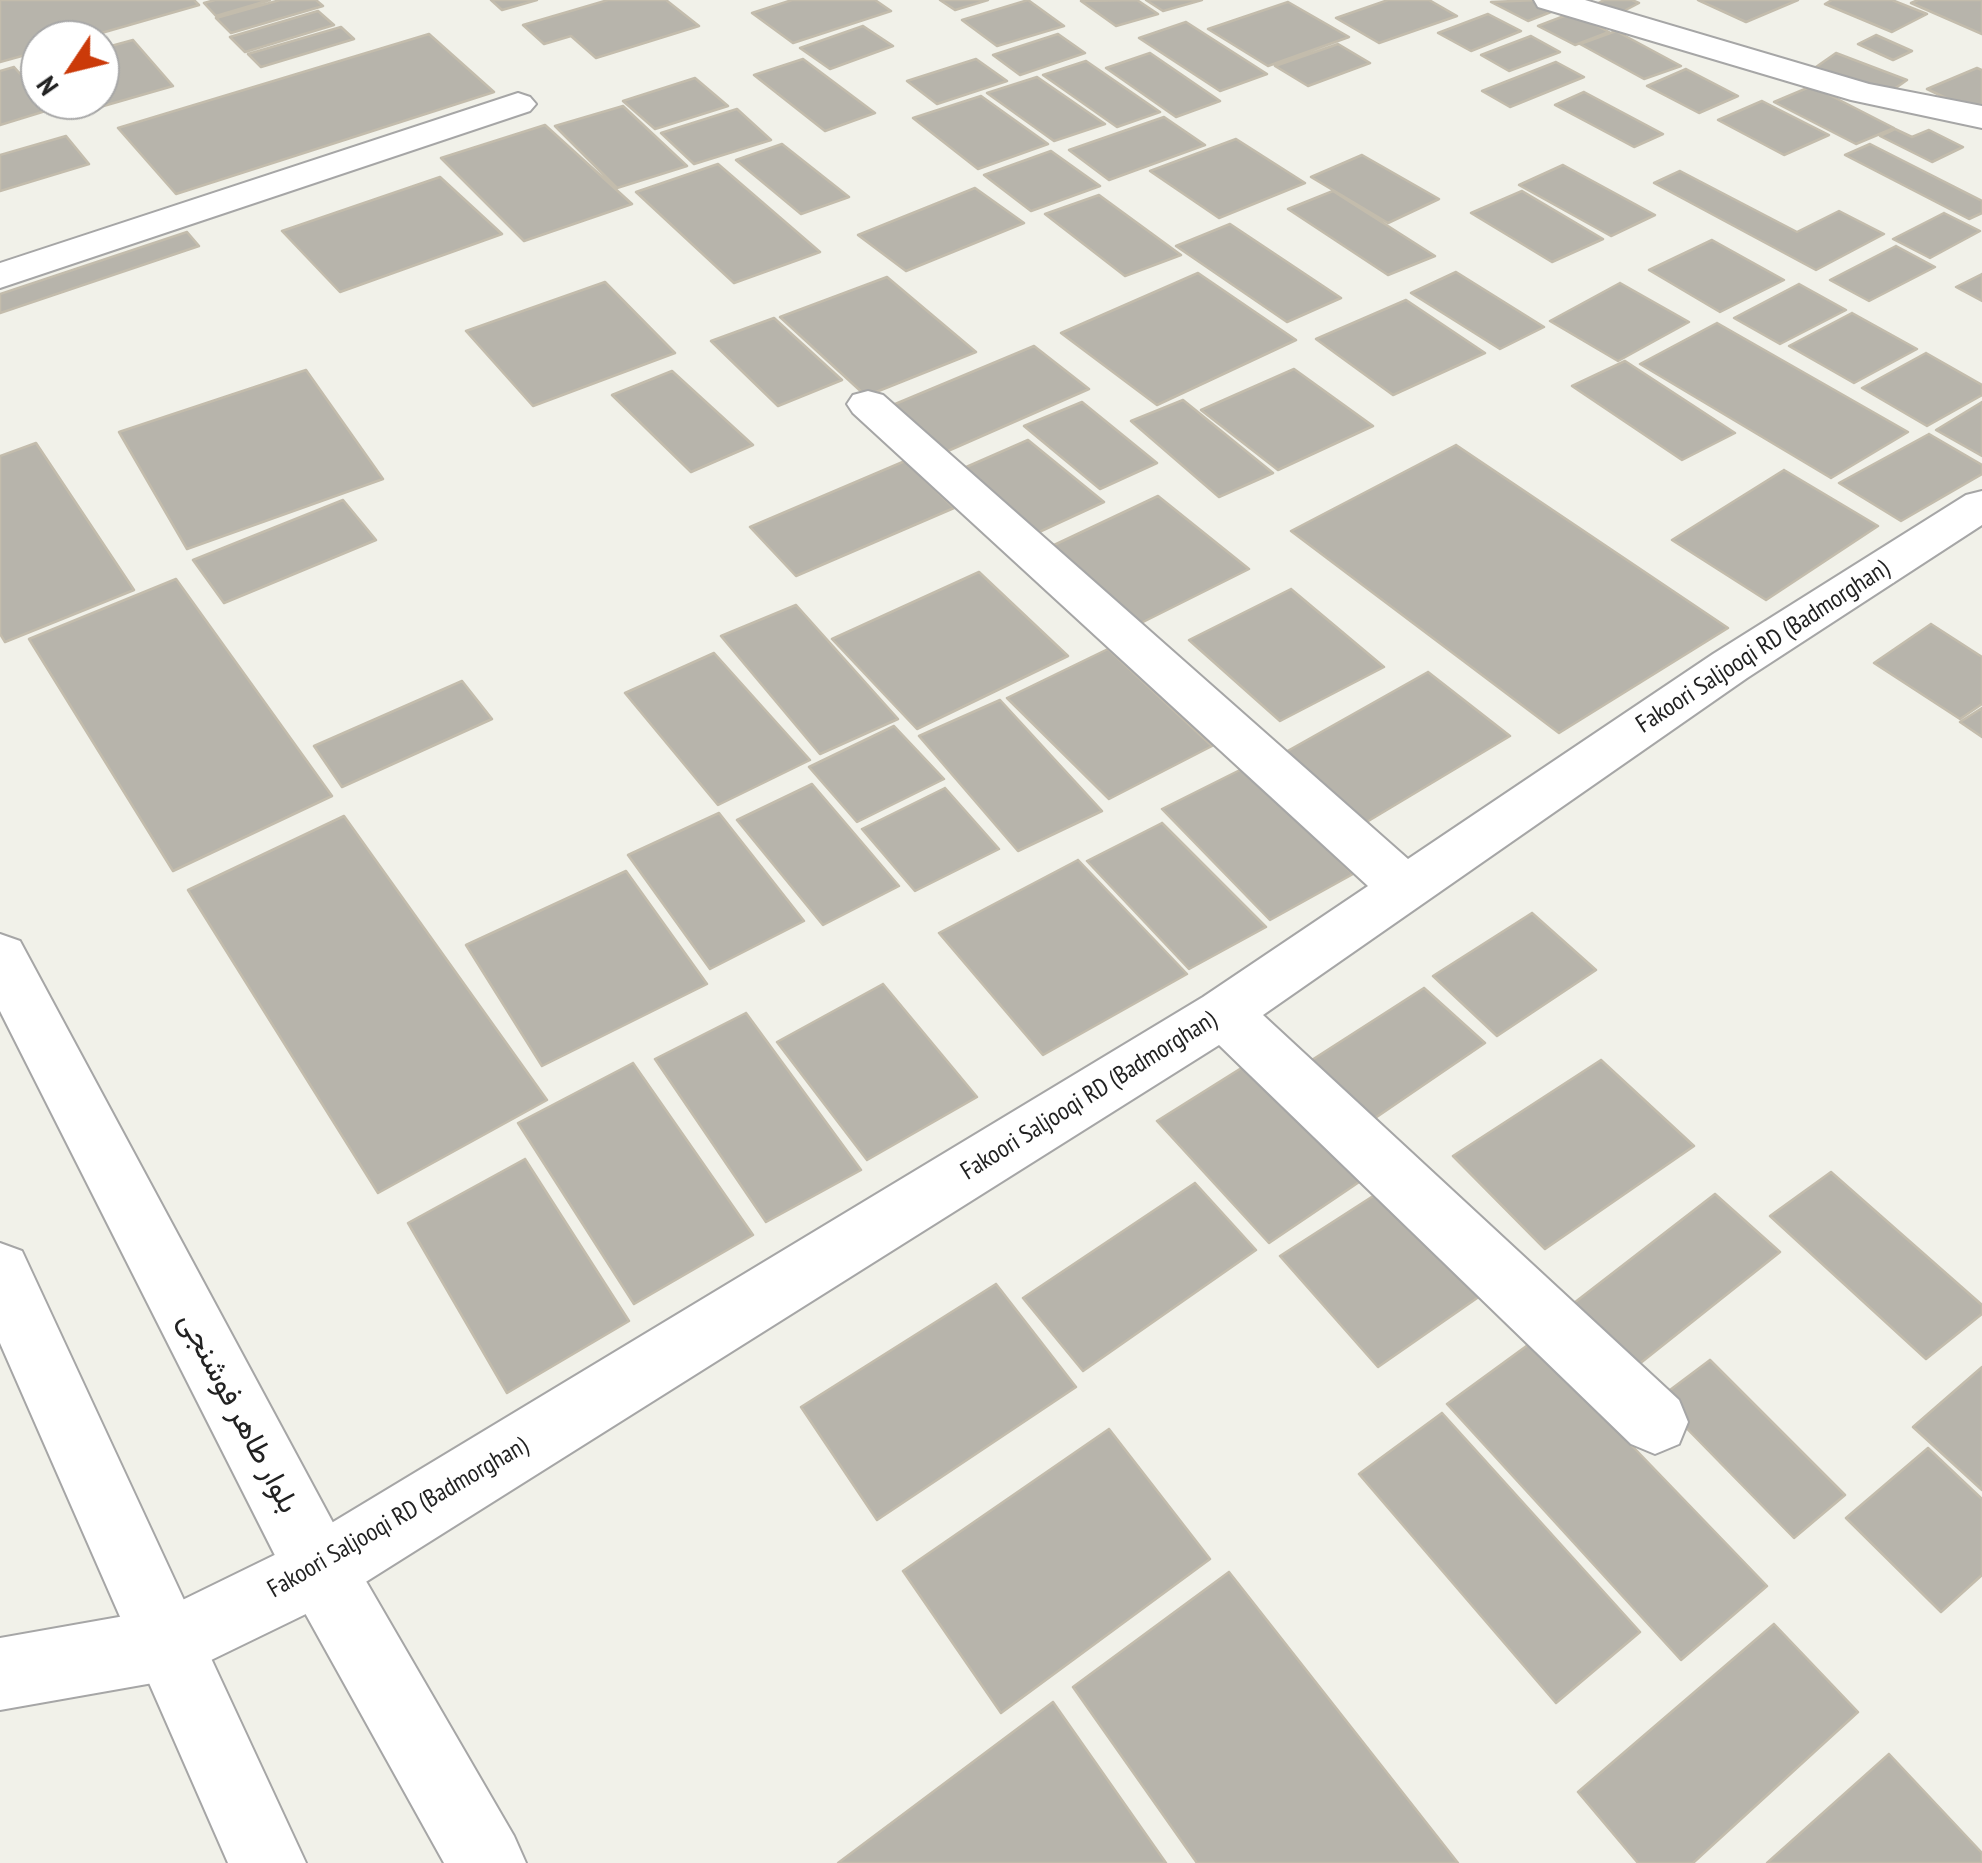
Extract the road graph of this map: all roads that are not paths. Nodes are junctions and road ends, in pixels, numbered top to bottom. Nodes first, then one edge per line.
1 (1550, 0) edge
2 (518, 104) dead end
3 (1982, 117) edge
4 (0, 276) edge
5 (868, 404) dead end
6 (1982, 505) edge
7 (1405, 887) junction
8 (0, 956) edge
9 (1224, 1013) junction
10 (0, 1272) edge
11 (1654, 1422) dead end
12 (320, 1570) junction
13 (170, 1644) junction
14 (0, 1674) edge
15 (267, 1863) edge
16 (487, 1863) edge

1 - 3 street
2 - 4 street
5 - 7 street
6 - 7 street, Fakoori Saljooqi RD (Badmorghan)
7 - 9 street, Fakoori Saljooqi RD (Badmorghan)
8 - 12 street, بلوار طاهر فوشنجی
9 - 11 street
9 - 12 street, Fakoori Saljooqi RD (Badmorghan)
10 - 13 street
12 - 13 street, Fakoori Saljooqi RD (Badmorghan)
12 - 16 street, بلوار طاهر فوشنجی
13 - 14 street, Fakoori Saljooqi RD (Badmorghan)
13 - 15 street

